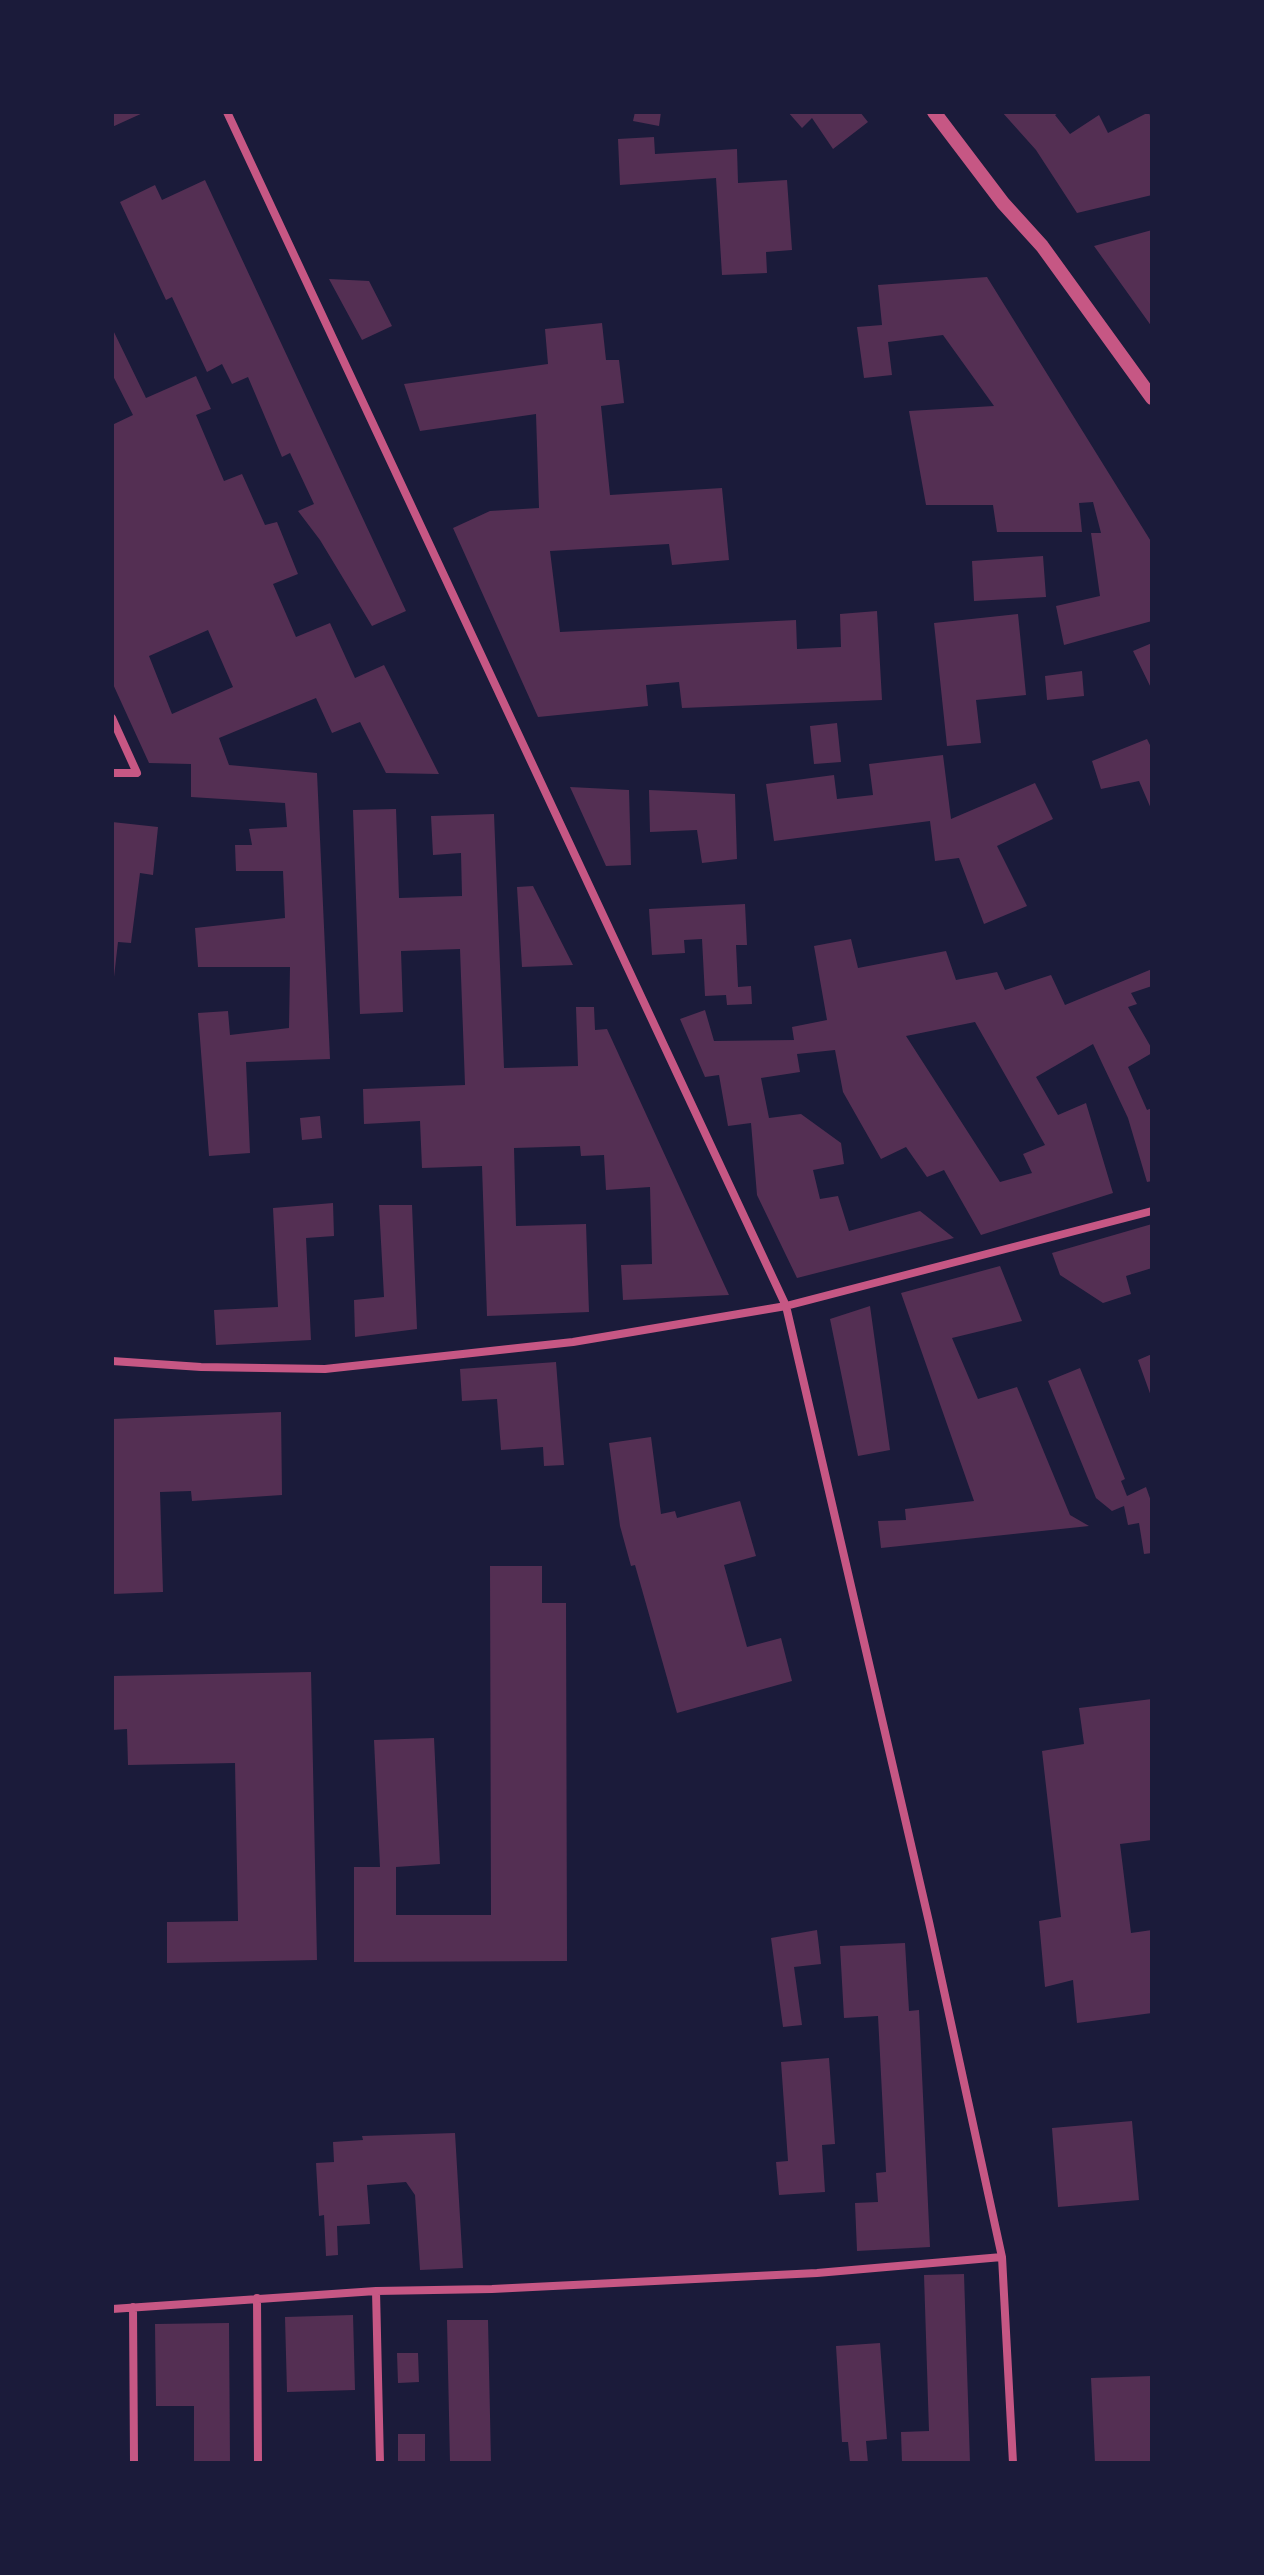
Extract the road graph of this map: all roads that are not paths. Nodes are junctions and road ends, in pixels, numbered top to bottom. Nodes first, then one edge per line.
1 (227, 112) edge
2 (934, 112) edge
3 (1152, 398) edge
4 (112, 718) edge
5 (112, 773) edge
6 (1152, 1211) edge
7 (786, 1306) junction
8 (112, 1361) edge
9 (1002, 2257) junction
10 (376, 2291) junction
11 (257, 2298) junction
12 (133, 2307) junction
13 (112, 2309) edge
14 (134, 2463) edge
15 (258, 2463) edge
16 (380, 2463) edge
17 (1013, 2463) edge

1 - 7 street
2 - 3 street
4 - 5 street
6 - 7 street
7 - 8 street
7 - 9 street
9 - 10 street
9 - 17 street
10 - 11 street
10 - 16 street
11 - 12 street
11 - 15 street
12 - 13 street
12 - 14 street

